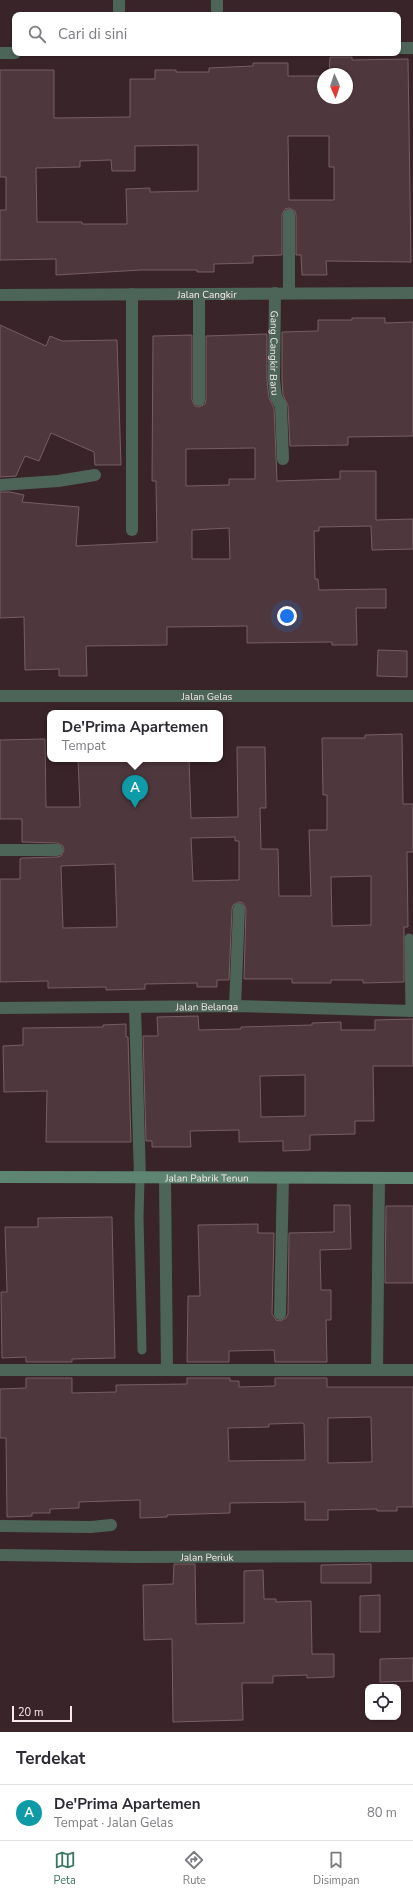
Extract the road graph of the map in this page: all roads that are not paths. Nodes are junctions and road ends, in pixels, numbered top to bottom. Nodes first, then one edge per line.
1 (119, 0) edge
2 (119, 12) edge
3 (401, 48) edge
4 (413, 48) edge
5 (0, 53) edge
6 (12, 53) edge
7 (289, 216) dead end
8 (289, 293) junction
9 (413, 293) edge
10 (132, 294) junction
11 (199, 294) junction
12 (275, 294) junction
13 (0, 295) edge
14 (199, 400) dead end
15 (283, 459) dead end
16 (95, 475) dead end
17 (0, 485) edge
18 (132, 530) dead end
19 (0, 696) edge
20 (413, 696) edge
21 (0, 850) edge
22 (56, 850) dead end
23 (239, 909) dead end
24 (410, 938) dead end
25 (235, 1006) junction
26 (135, 1007) junction
27 (0, 1008) edge
28 (412, 1011) edge
29 (0, 1177) edge
30 (140, 1178) junction
31 (165, 1178) junction
32 (282, 1178) junction
33 (379, 1178) junction
34 (413, 1178) edge
35 (280, 1314) dead end
36 (142, 1350) dead end
37 (0, 1370) edge
38 (167, 1370) junction
39 (377, 1370) junction
40 (413, 1370) edge
41 (111, 1525) dead end
42 (0, 1526) edge
43 (0, 1555) edge
44 (413, 1556) edge

1 - 2 street
3 - 4 street
5 - 6 street
7 - 8 street
8 - 9 street, Jalan Cangkir
8 - 12 street, Jalan Cangkir
10 - 11 street, Jalan Cangkir
10 - 13 street, Jalan Cangkir
10 - 18 street
11 - 12 street, Jalan Cangkir
11 - 14 street
12 - 15 street, Gang Cangkir Baru
16 - 17 street
19 - 20 street, Jalan Gelas
21 - 22 street
23 - 25 street
24 - 28 lane
25 - 26 street, Jalan Belanga
25 - 28 street, Jalan Belanga
26 - 27 street, Jalan Belanga
26 - 30 street
29 - 30 street, Jalan Pabrik Tenun
30 - 31 street, Jalan Pabrik Tenun
30 - 36 lane
31 - 32 street, Jalan Pabrik Tenun
31 - 38 street
32 - 33 street, Jalan Pabrik Tenun
32 - 35 street
33 - 34 street, Jalan Pabrik Tenun
33 - 39 street
37 - 38 street
38 - 39 street
39 - 40 street
41 - 42 street
43 - 44 street, Jalan Periuk

